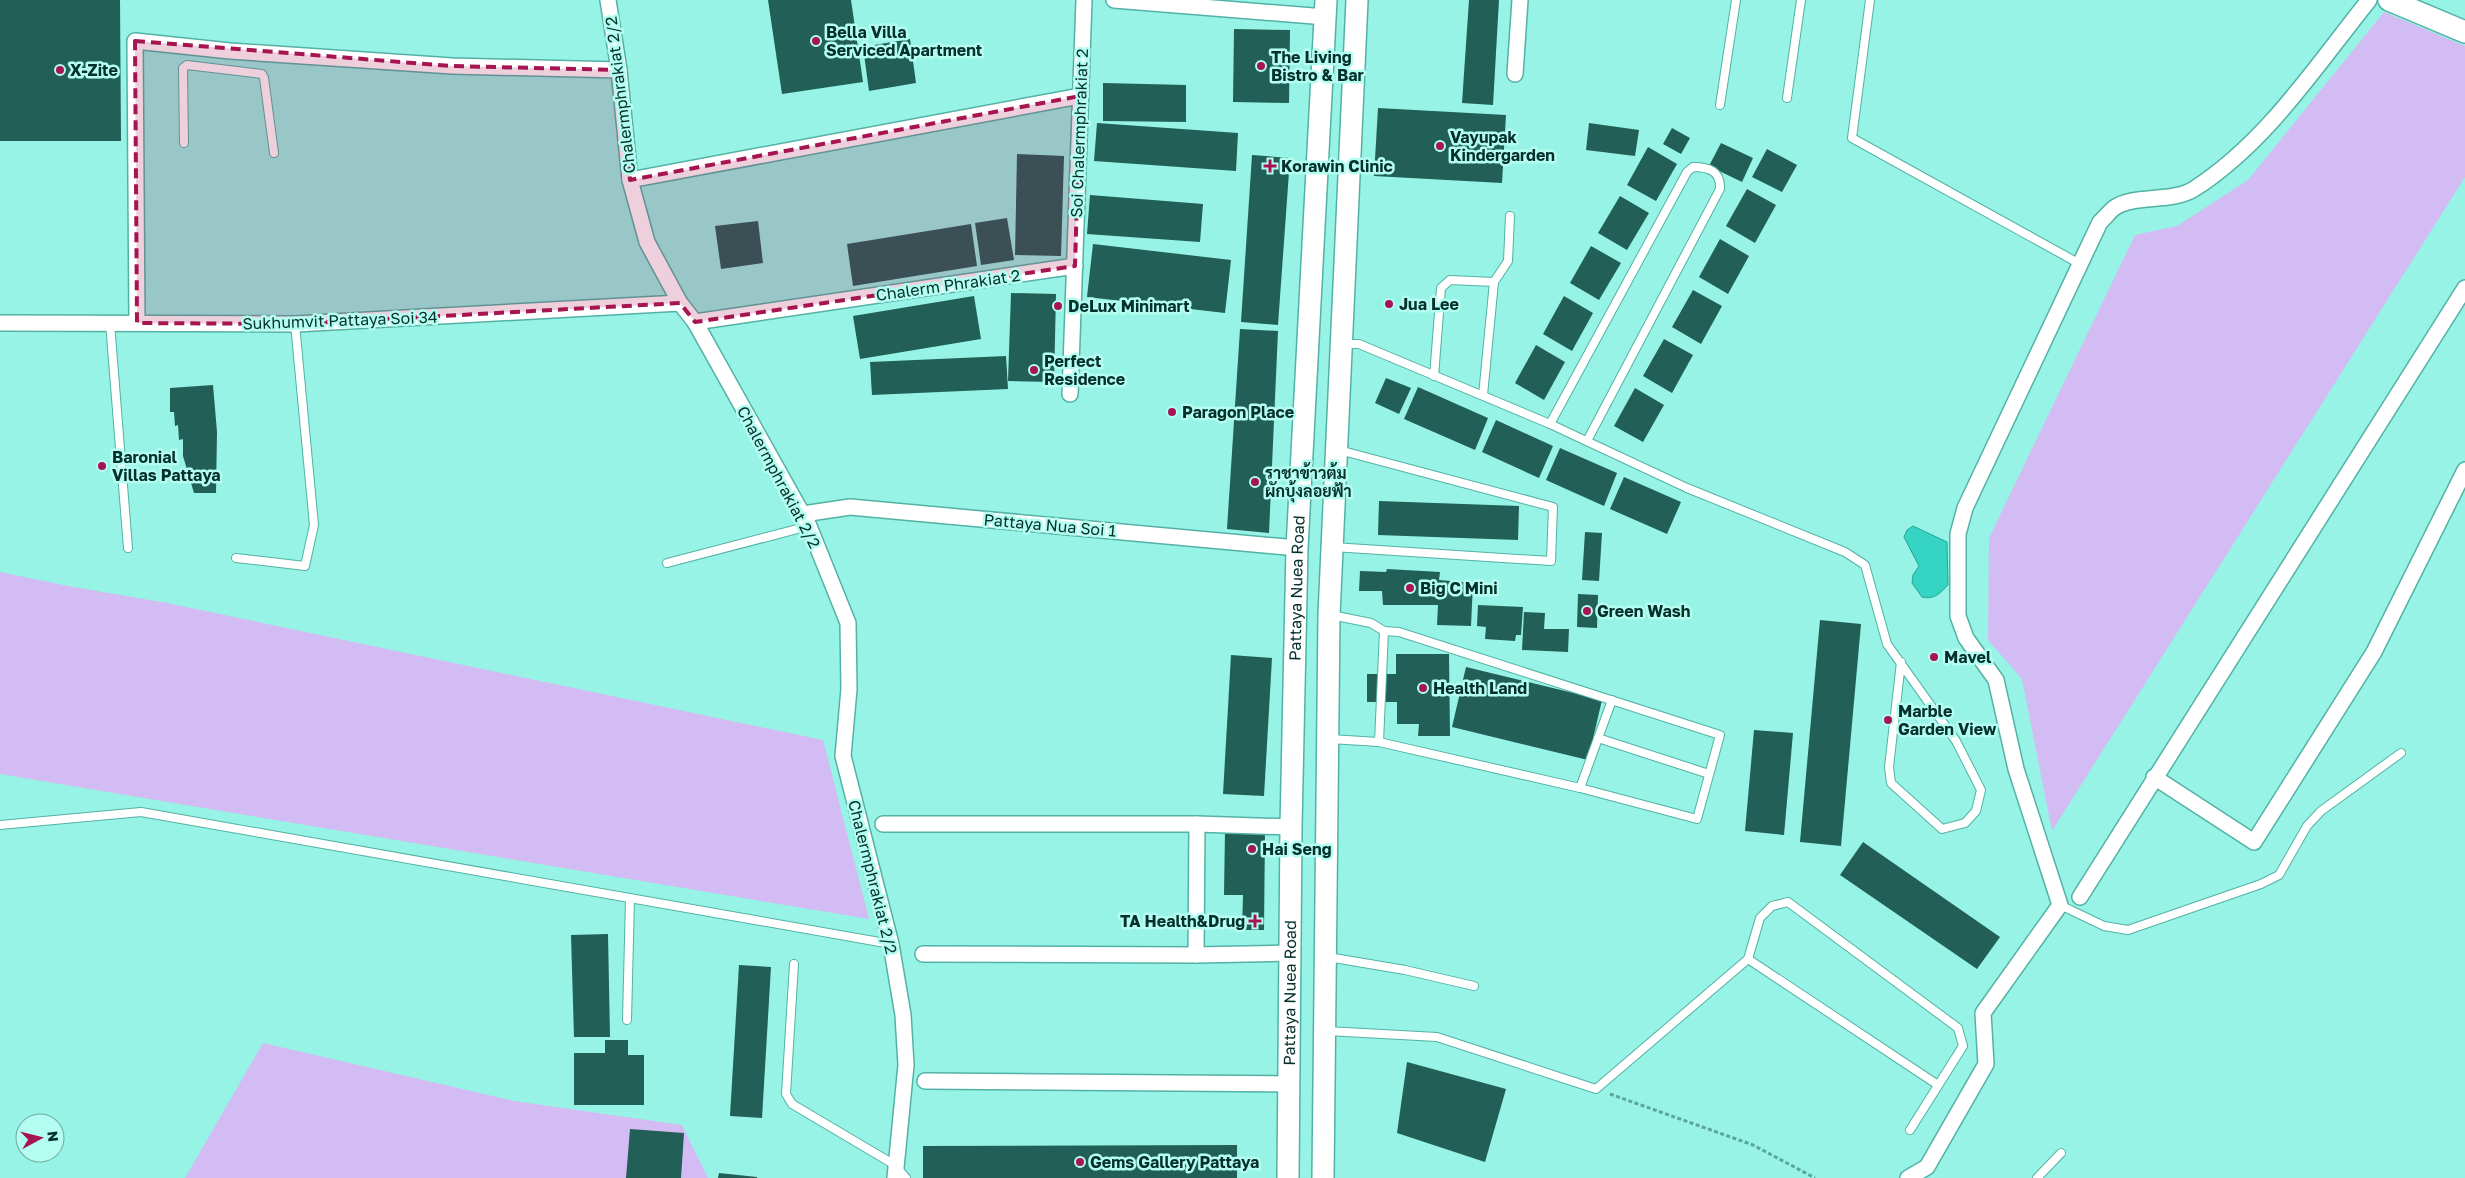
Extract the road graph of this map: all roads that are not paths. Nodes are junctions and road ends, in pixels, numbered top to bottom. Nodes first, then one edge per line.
1 (608, 0) edge
2 (1084, 0) edge
3 (1114, 0) edge
4 (1357, 0) edge
5 (1520, 0) edge
6 (1736, 0) edge
7 (1801, 0) edge
8 (1870, 0) edge
9 (2370, 0) edge
10 (2390, 0) edge
11 (1326, 8) edge
12 (2465, 32) edge
13 (230, 51) junction
14 (232, 70) junction
15 (619, 70) junction
16 (1515, 74) dead end
17 (1080, 96) junction
18 (1787, 98) dead end
19 (1720, 105) dead end
20 (184, 143) dead end
21 (274, 153) dead end
22 (630, 180) junction
23 (1510, 216) dead end
24 (2080, 264) junction
25 (1075, 266) junction
26 (1494, 282) junction
27 (2465, 288) edge
28 (680, 303) junction
29 (694, 322) junction
30 (0, 323) edge
31 (110, 323) junction
32 (137, 323) junction
33 (295, 324) junction
34 (1342, 344) junction
35 (1434, 376) junction
36 (1070, 394) dead end
37 (1483, 395) junction
38 (1550, 424) junction
39 (1587, 441) junction
40 (1337, 450) junction
41 (2465, 470) edge
42 (806, 520) junction
43 (1332, 546) junction
44 (128, 548) dead end
45 (1298, 548) junction
46 (236, 558) dead end
47 (666, 563) dead end
48 (1330, 615) junction
49 (1384, 631) junction
50 (1901, 662) junction
51 (1612, 700) junction
52 (1328, 738) junction
53 (1598, 738) junction
54 (1379, 742) junction
55 (2401, 754) dead end
56 (1709, 774) junction
57 (2154, 777) junction
58 (1580, 788) junction
59 (882, 824) dead end
60 (1197, 824) junction
61 (0, 825) edge
62 (1291, 827) junction
63 (2080, 897) dead end
64 (630, 899) junction
65 (2060, 905) junction
66 (892, 944) junction
67 (1290, 953) junction
68 (923, 954) dead end
69 (1196, 955) junction
70 (1326, 957) junction
71 (1748, 959) junction
72 (794, 964) dead end
73 (1474, 986) dead end
74 (627, 1020) dead end
75 (1325, 1031) junction
76 (925, 1081) dead end
77 (1289, 1084) junction
78 (1938, 1084) junction
79 (1910, 1130) dead end
80 (2061, 1153) dead end
81 (895, 1172) edge
82 (906, 1178) edge
83 (1288, 1178) edge
84 (1323, 1178) edge
85 (1908, 1178) edge
86 (2037, 1178) edge

1 - 15 street, Chalermphrakiat 2/2
2 - 17 street, Soi Chalermphrakiat 2
3 - 11 street
4 - 34 main road, Pattaya Nuea Road
5 - 16 street
6 - 19 lane
7 - 18 lane
8 - 24 lane
9 - 24 street
10 - 12 main road
11 - 45 main road, Pattaya Nuea Road
13 - 14 lane
13 - 15 street
13 - 32 street
14 - 20 lane
14 - 21 lane
15 - 22 street, Chalermphrakiat 2/2
17 - 22 street
17 - 25 street, Soi Chalermphrakiat 2
22 - 28 street, Chalermphrakiat 2/2
23 - 26 lane
24 - 65 street
25 - 29 street, Chalerm Phrakiat 2
25 - 36 street
26 - 35 lane
26 - 37 lane
27 - 57 street
28 - 29 street, Chalermphrakiat 2/2
28 - 33 street, Sukhumvit Pattaya Soi 34
29 - 42 street, Chalermphrakiat 2/2
30 - 31 street, Sukhumvit Pattaya Soi 34
31 - 32 street, Sukhumvit Pattaya Soi 34
31 - 44 lane
32 - 33 street, Sukhumvit Pattaya Soi 34
33 - 46 lane
34 - 35 lane
34 - 40 main road, Pattaya Nuea Road
35 - 37 lane
37 - 38 lane
38 - 39 lane
38 - 39 lane
39 - 50 lane
40 - 43 main road, Pattaya Nuea Road
40 - 43 lane
41 - 57 street
42 - 45 street, Pattaya Nua Soi 1
42 - 47 lane
42 - 66 street, Chalermphrakiat 2/2
43 - 48 main road, Pattaya Nuea Road
45 - 62 main road, Pattaya Nuea Road
48 - 49 lane
48 - 52 main road, Pattaya Nuea Road
49 - 51 lane
49 - 54 lane
50 - 50 lane
51 - 53 lane
51 - 56 lane
52 - 54 lane
52 - 70 main road, Pattaya Nuea Road
53 - 56 lane
53 - 58 lane
54 - 58 lane
55 - 65 lane
56 - 58 lane
57 - 63 street
59 - 60 street
60 - 62 street
60 - 69 street
61 - 64 lane
62 - 67 main road, Pattaya Nuea Road
64 - 66 lane
64 - 74 lane
65 - 85 street
66 - 81 street, Chalermphrakiat 2/2
67 - 69 street
67 - 77 main road, Pattaya Nuea Road
68 - 69 street
70 - 73 lane
70 - 75 main road, Pattaya Nuea Road
71 - 75 lane
71 - 78 lane
71 - 78 lane
72 - 81 lane
75 - 84 main road, Pattaya Nuea Road
76 - 77 street
77 - 83 main road, Pattaya Nuea Road
78 - 79 lane
80 - 86 lane
81 - 82 lane

